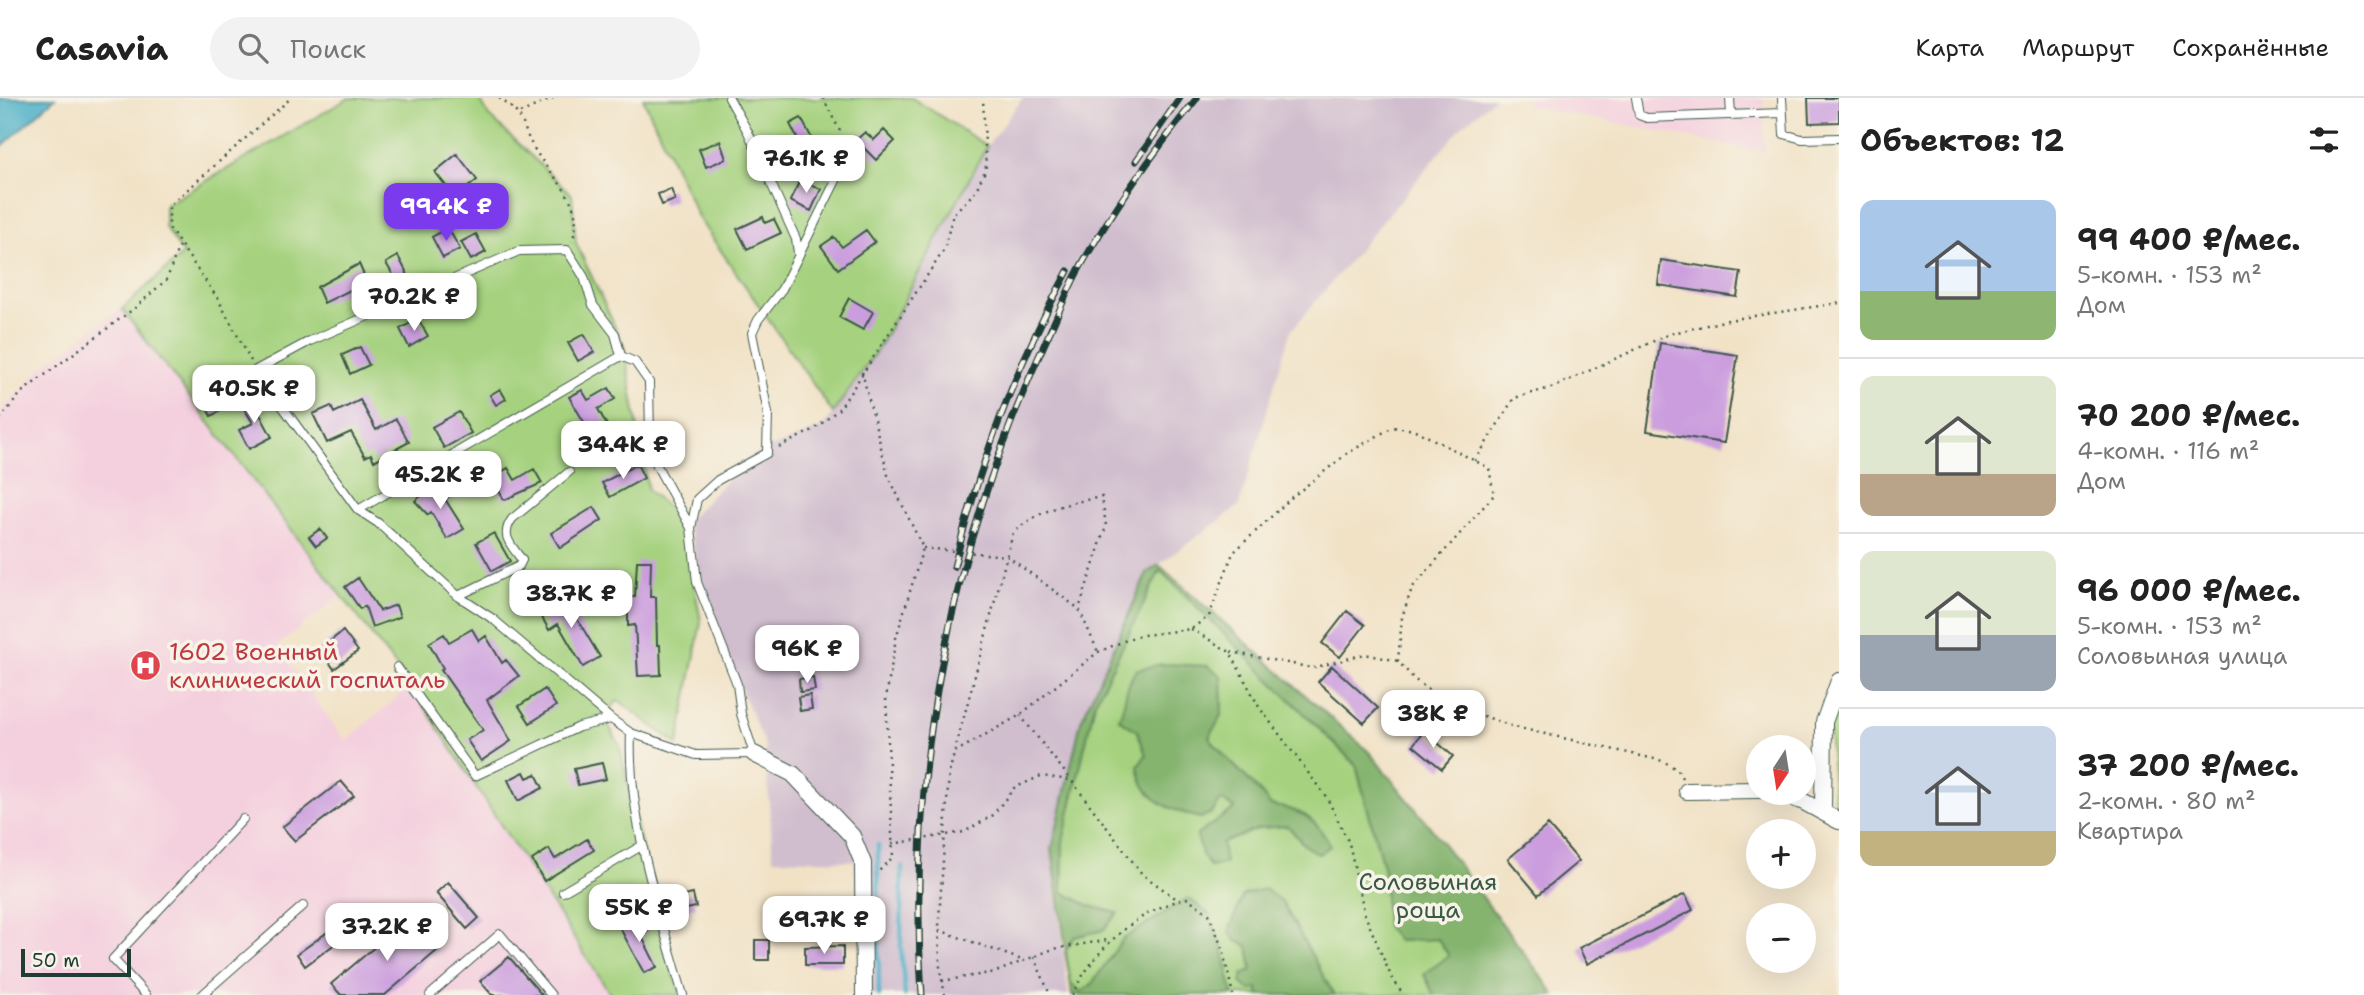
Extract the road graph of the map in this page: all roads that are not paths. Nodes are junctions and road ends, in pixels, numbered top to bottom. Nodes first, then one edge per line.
1 (729, 98) edge
2 (1636, 98) edge
3 (1730, 98) edge
4 (1782, 98) edge
5 (1782, 113) junction
6 (1731, 115) junction
7 (1839, 138) edge
8 (846, 144) road end
9 (798, 253) junction
10 (621, 356) junction
11 (569, 472) dead end
12 (358, 510) junction
13 (691, 527) junction
14 (458, 596) junction
15 (397, 667) dead end
16 (1839, 681) edge
17 (611, 719) junction
18 (631, 733) junction
19 (754, 754) junction
20 (1746, 790) edge
21 (1687, 791) road end
22 (1808, 805) edge
23 (1823, 811) junction
24 (243, 819) dead end
25 (1839, 821) edge
26 (643, 845) junction
27 (563, 892) dead end
28 (303, 906) dead end
29 (146, 995) edge
30 (202, 995) edge
31 (430, 995) edge
32 (551, 995) edge
33 (683, 995) edge
34 (864, 995) edge

1 - 9 lane
2 - 6 lane
3 - 6 lane
4 - 5 lane
5 - 6 lane
5 - 7 lane
8 - 9 lane
9 - 13 lane
10 - 12 lane
10 - 12 lane
10 - 13 lane
11 - 14 lane
12 - 14 lane
13 - 19 lane
14 - 17 lane
15 - 17 lane
16 - 23 street
17 - 18 lane
18 - 19 lane
18 - 26 lane
19 - 34 street
20 - 21 street
22 - 23 street
23 - 25 street
24 - 29 lane
26 - 27 lane
26 - 33 lane
28 - 30 lane
31 - 32 lane

